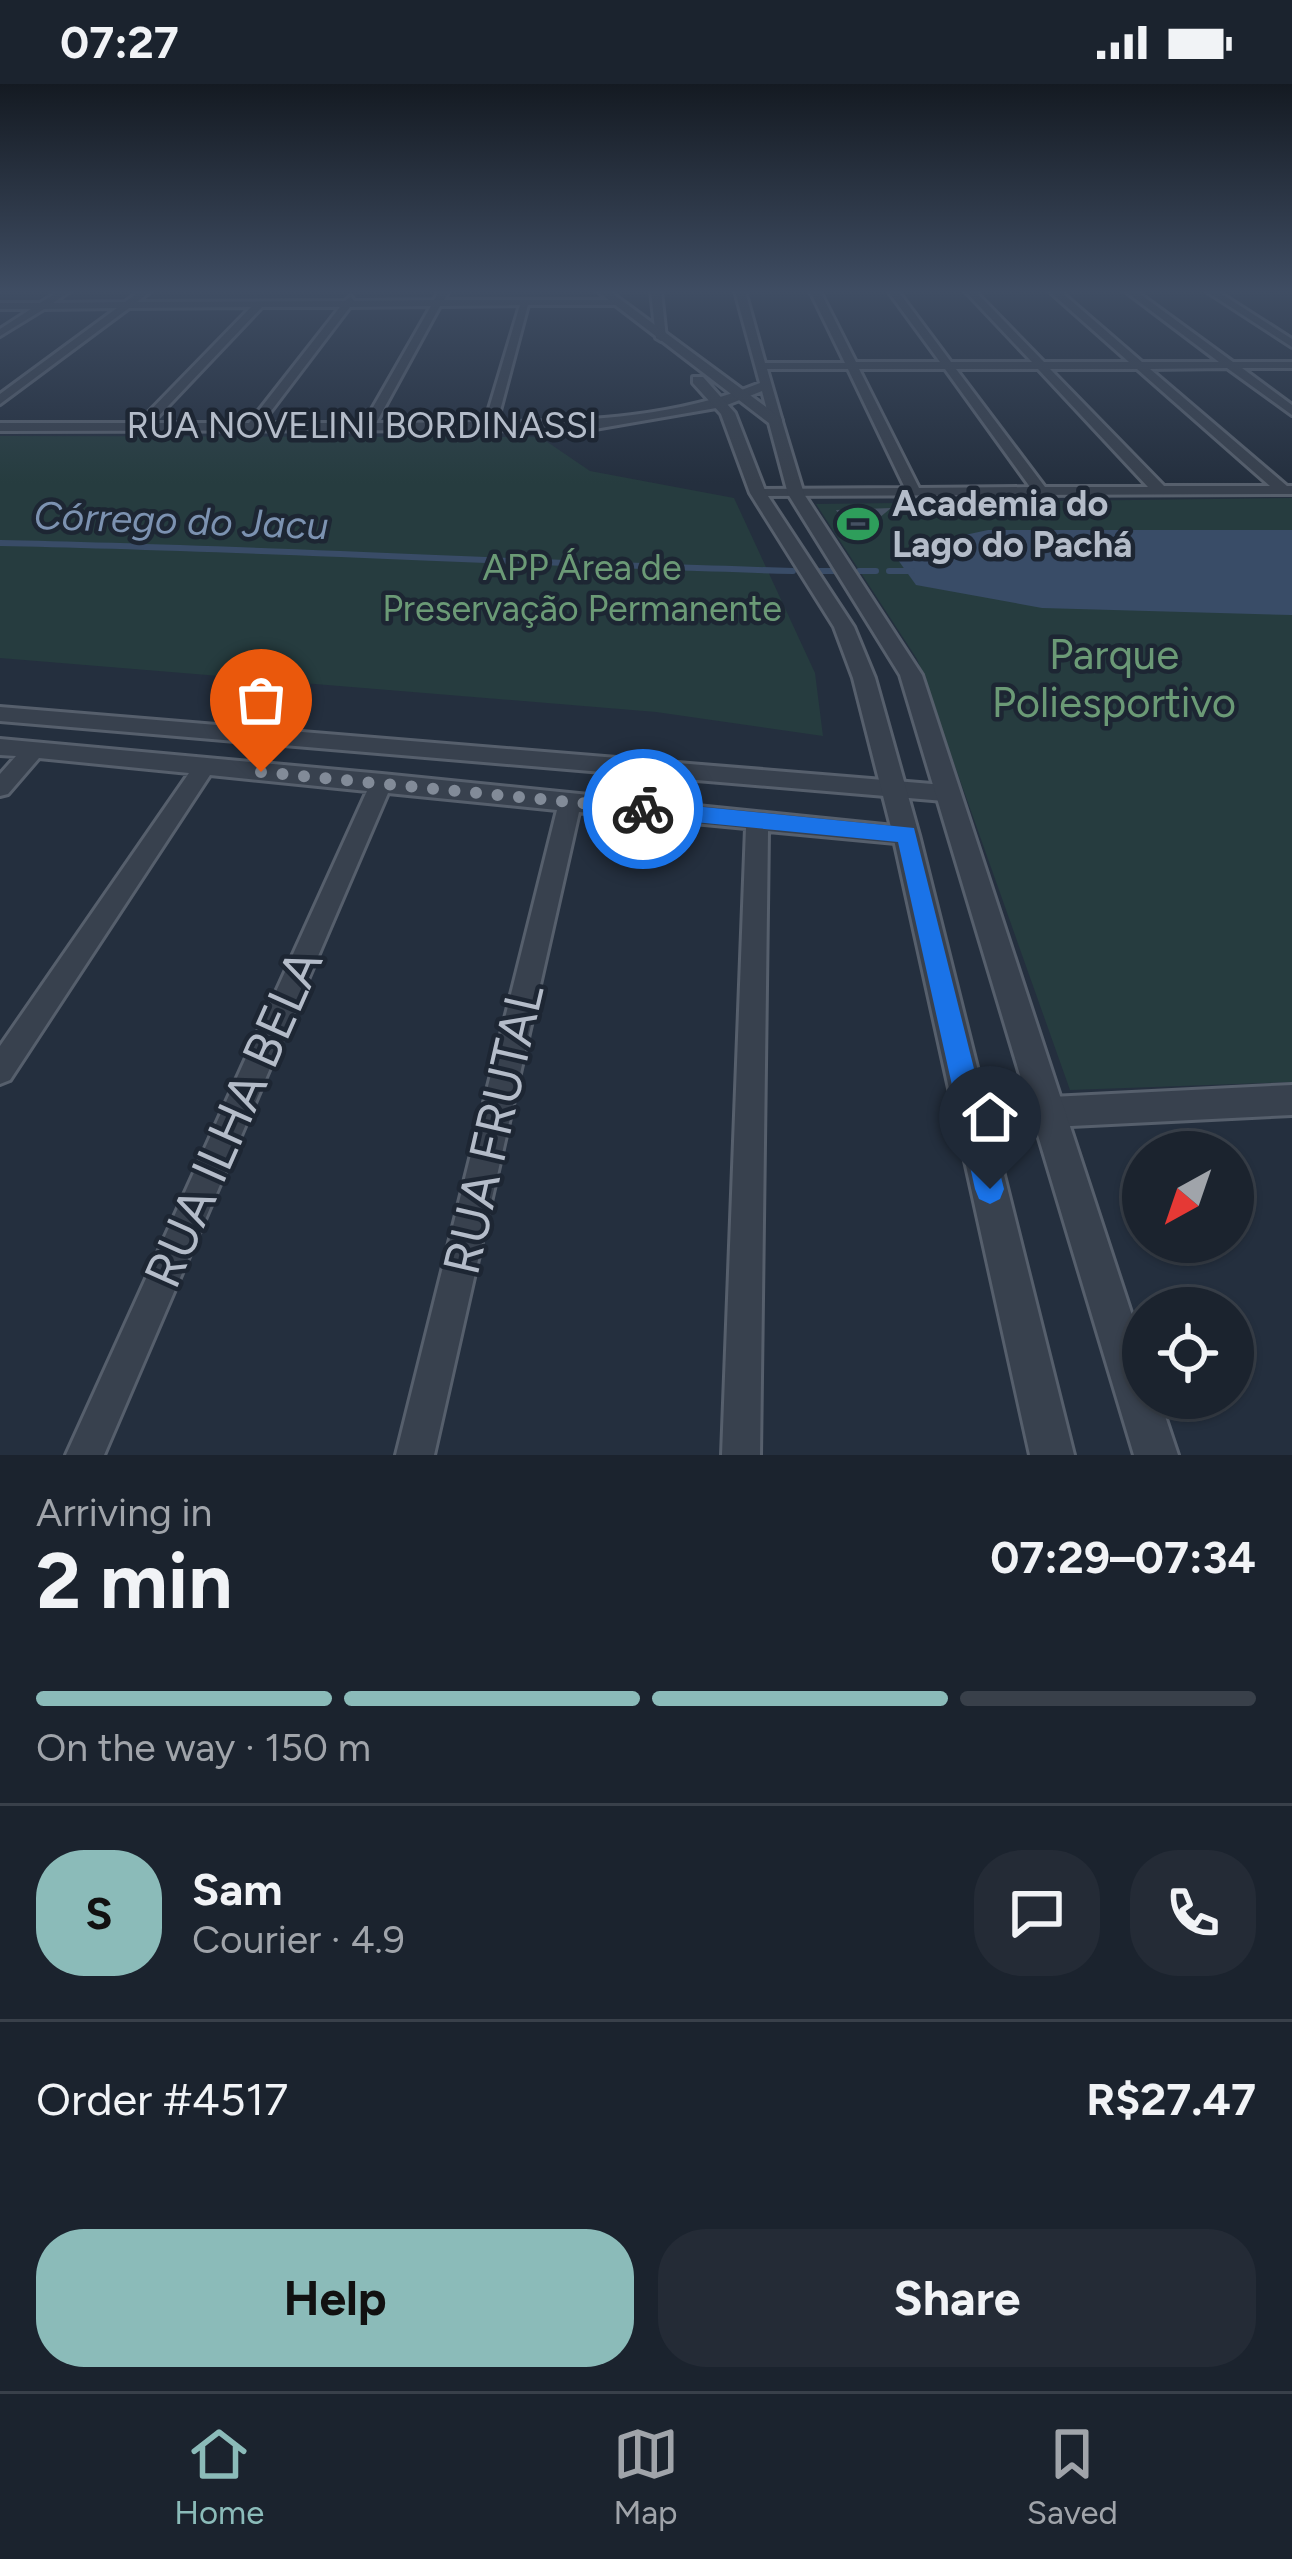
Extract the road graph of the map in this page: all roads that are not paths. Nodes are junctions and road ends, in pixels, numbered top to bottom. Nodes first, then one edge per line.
1 (60, 355) edge
2 (212, 355) edge
3 (307, 355) edge
4 (407, 355) edge
5 (510, 355) edge
6 (671, 355) edge
7 (679, 355) edge
8 (757, 355) edge
9 (846, 355) edge
10 (938, 355) edge
11 (1030, 355) edge
12 (1125, 355) edge
13 (1216, 355) edge
14 (1292, 364) edge
15 (1136, 365) junction
16 (1229, 365) junction
17 (760, 366) junction
18 (946, 366) junction
19 (1040, 366) junction
20 (852, 367) junction
21 (768, 385) junction
22 (0, 400) edge
23 (730, 404) junction
24 (1292, 411) edge
25 (776, 421) junction
26 (368, 426) junction
27 (490, 426) junction
28 (0, 427) edge
29 (252, 427) junction
30 (141, 428) junction
31 (1287, 490) edge
32 (914, 491) junction
33 (1160, 491) junction
34 (1042, 492) junction
35 (758, 493) junction
36 (796, 494) junction
37 (0, 714) edge
38 (0, 747) edge
39 (34, 750) junction
40 (204, 768) junction
41 (382, 782) junction
42 (0, 788) edge
43 (894, 790) junction
44 (944, 793) junction
45 (570, 802) junction
46 (757, 820) junction
47 (906, 835) junction
48 (0, 1070) edge
49 (1292, 1100) edge
50 (1051, 1112) junction
51 (85, 1455) edge
52 (416, 1455) edge
53 (741, 1455) edge
54 (1052, 1455) edge
55 (1156, 1455) edge

1 - 22 street
2 - 30 street
3 - 29 street
4 - 26 street
5 - 27 street
6 - 23 street
7 - 23 street
8 - 17 street
9 - 20 street
10 - 18 street
11 - 19 street
12 - 15 street
13 - 16 street
14 - 16 street
15 - 16 street
15 - 19 street
15 - 31 street
16 - 24 street
17 - 20 street
17 - 21 street
18 - 19 street
18 - 20 street
18 - 34 street
19 - 33 street
20 - 32 street
21 - 23 street, RUA NOVELINI BORDINASSI
21 - 25 street
23 - 25 street
23 - 27 street, RUA NOVELINI BORDINASSI
23 - 35 street
25 - 36 street
26 - 27 street, RUA NOVELINI BORDINASSI
26 - 29 street, RUA NOVELINI BORDINASSI
28 - 30 street, RUA NOVELINI BORDINASSI
29 - 30 street, RUA NOVELINI BORDINASSI
31 - 33 street
32 - 34 street
32 - 36 street
33 - 34 street
35 - 36 street
35 - 43 street
36 - 44 street
37 - 43 street
38 - 39 street
39 - 40 street
39 - 42 street
40 - 41 street
40 - 48 street
41 - 45 street
41 - 51 street, RUA ILHA BELA
43 - 44 street
43 - 47 street
44 - 50 street
45 - 46 street
45 - 52 street, RUA FRUTAL
46 - 47 street
46 - 53 street
47 - 54 street
49 - 50 street
50 - 55 street

